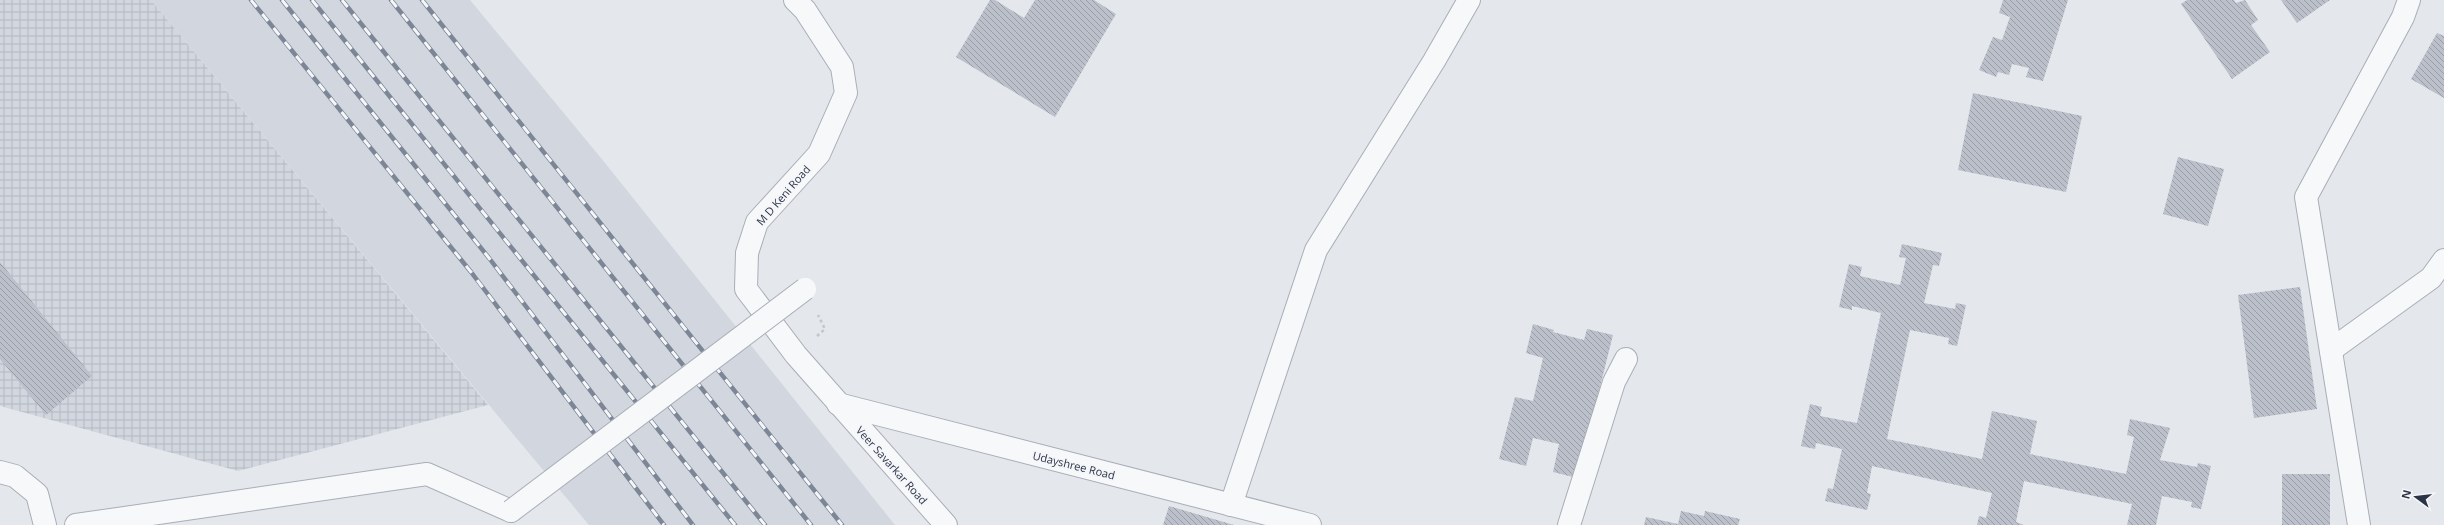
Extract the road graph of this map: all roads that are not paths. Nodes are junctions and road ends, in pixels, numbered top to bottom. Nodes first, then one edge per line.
1 (796, 0) edge
2 (1469, 0) edge
3 (2409, 0) edge
4 (2444, 260) edge
5 (805, 289) road end
6 (2331, 350) junction
7 (1626, 359) dead end
8 (838, 404) junction
9 (0, 472) edge
10 (1231, 505) junction
11 (45, 525) edge
12 (76, 525) edge
13 (946, 525) edge
14 (1310, 525) edge
15 (1569, 525) edge
16 (2359, 525) edge

1 - 8 street, M D Keni Road
2 - 10 street
3 - 6 street
4 - 6 street
5 - 12 street, bridge
6 - 16 street
7 - 15 street
8 - 10 street, Udayshree Road
8 - 13 street, Veer Savarkar Road
9 - 11 street
10 - 14 street, Udayshree Road

